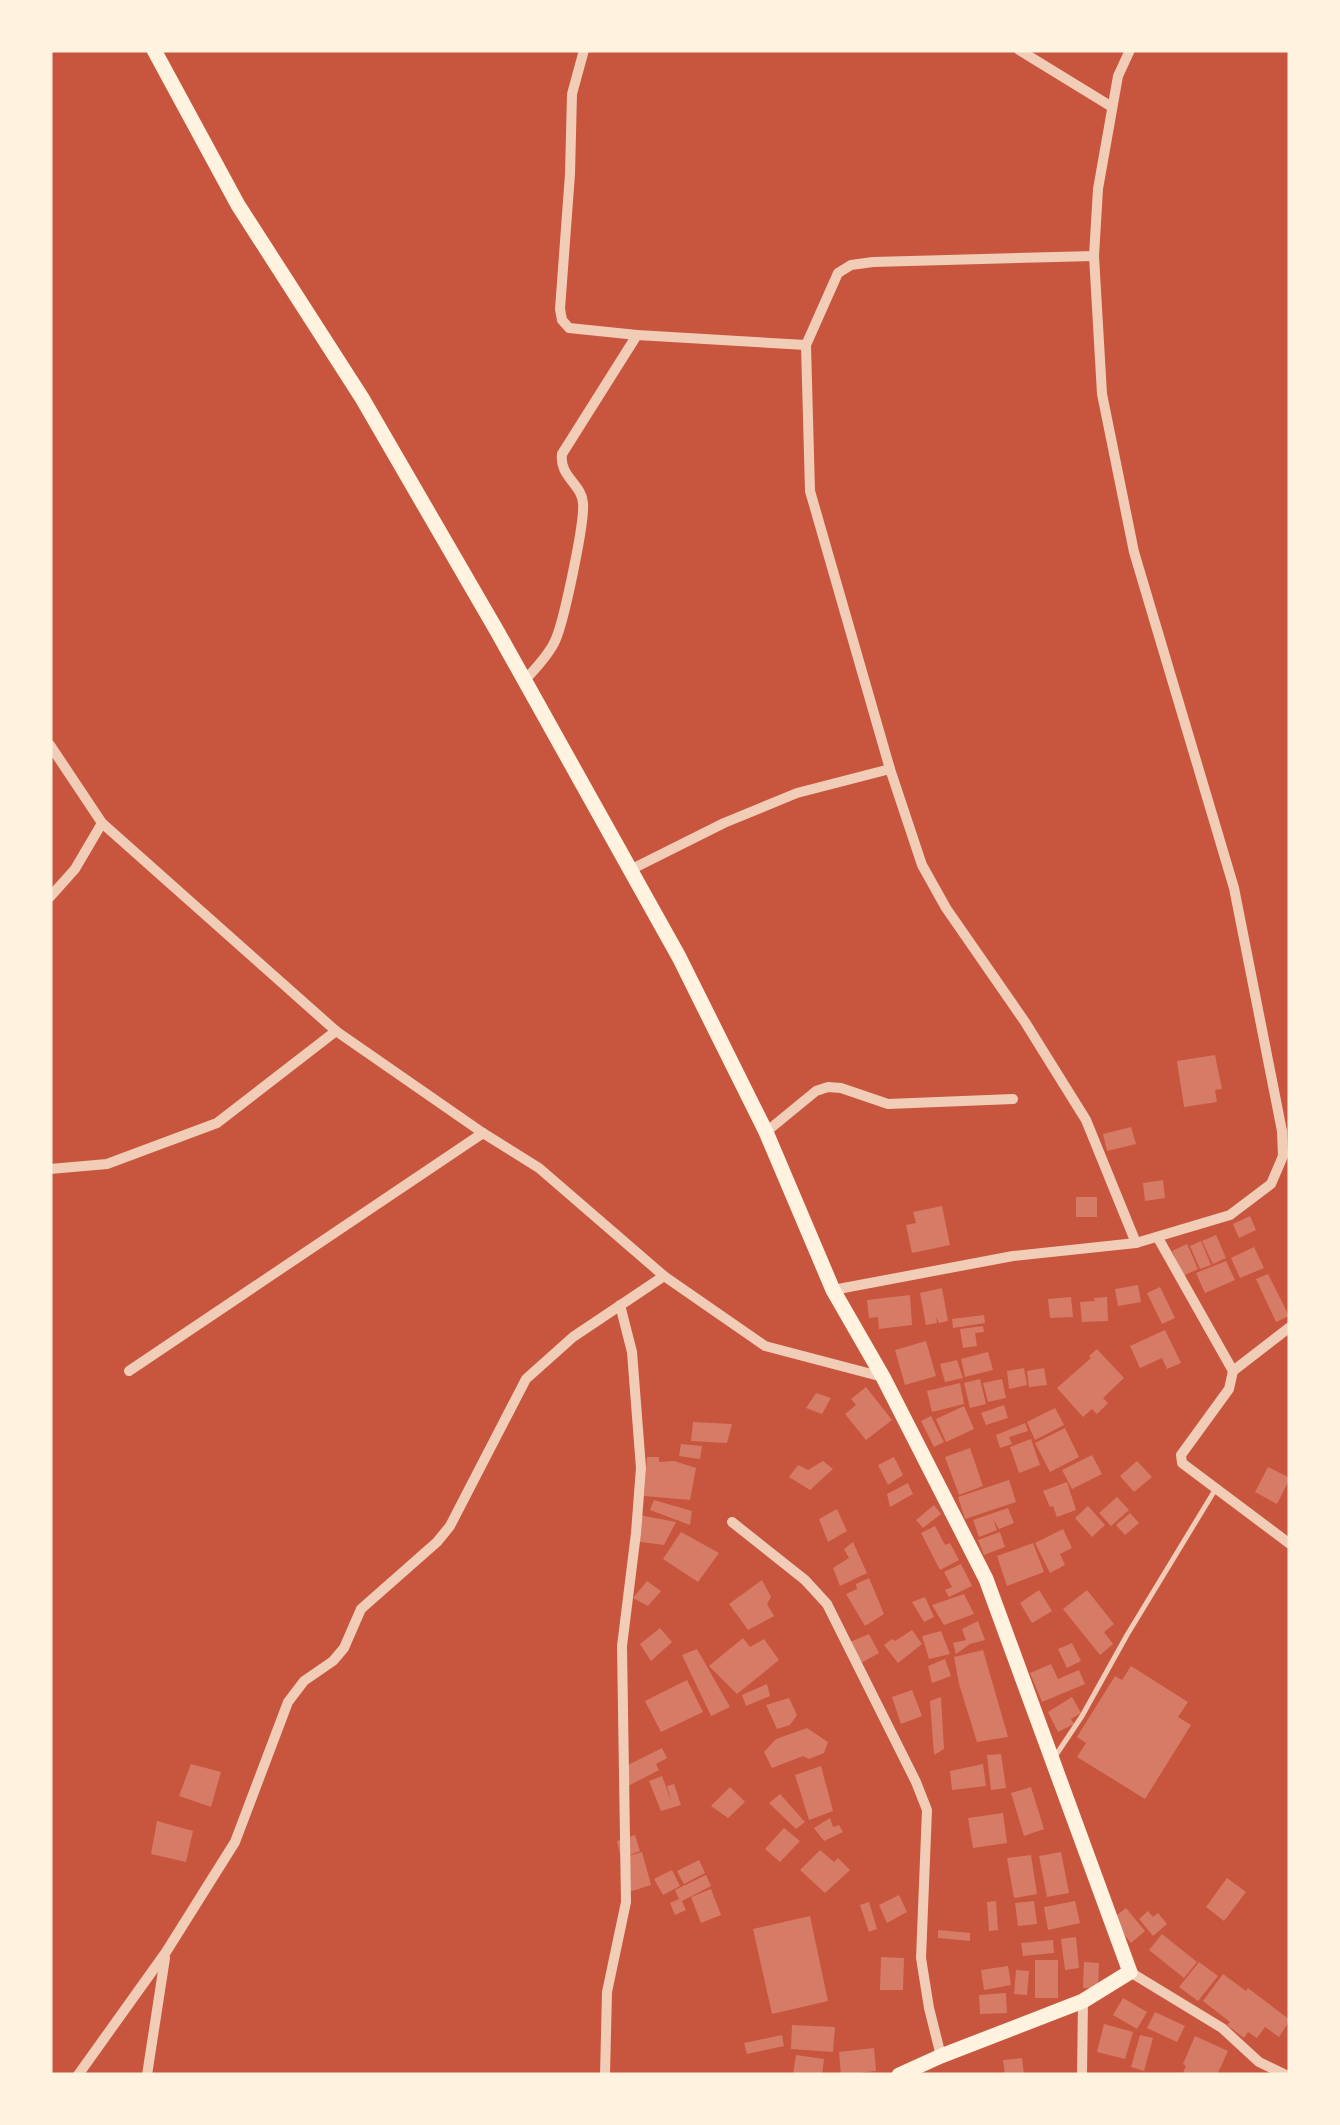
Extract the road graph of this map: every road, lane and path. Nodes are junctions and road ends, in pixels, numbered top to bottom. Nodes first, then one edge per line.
1 (154, 50) edge
2 (584, 50) edge
3 (1018, 50) edge
4 (1130, 50) edge
5 (1112, 106) junction
6 (1094, 256) junction
7 (636, 336) junction
8 (806, 345) junction
9 (524, 680) junction
10 (50, 744) edge
11 (890, 769) junction
12 (102, 823) junction
13 (630, 870) junction
14 (50, 897) edge
15 (336, 1031) junction
16 (1013, 1099) dead end
17 (766, 1132) junction
18 (483, 1133) junction
19 (1286, 1133) edge
20 (50, 1169) edge
21 (1158, 1238) junction
22 (1136, 1243) junction
23 (664, 1276) junction
24 (833, 1290) junction
25 (620, 1305) junction
26 (1290, 1327) edge
27 (129, 1371) dead end
28 (1234, 1372) junction
29 (883, 1377) junction
30 (1215, 1490) junction
31 (732, 1522) dead end
32 (1290, 1544) edge
33 (1052, 1761) junction
34 (166, 1952) junction
35 (1130, 1972) junction
36 (1083, 2001) junction
37 (941, 2056) junction
38 (78, 2075) edge
39 (147, 2075) edge
40 (605, 2075) edge
41 (900, 2075) edge
42 (1082, 2075) edge
43 (1286, 2075) edge

1 - 9 main road
2 - 7 street
3 - 5 street
4 - 5 street
5 - 6 street
6 - 8 street
6 - 19 street
7 - 8 street
7 - 9 street
8 - 11 street
9 - 13 main road
10 - 12 street
11 - 13 street
11 - 22 street
12 - 14 street
12 - 15 street
13 - 17 main road
15 - 18 street
15 - 20 street
16 - 17 street
17 - 24 main road
18 - 23 street
18 - 27 street
19 - 21 street
21 - 22 street
21 - 28 street
22 - 24 street
23 - 25 street
23 - 29 street
24 - 29 main road
25 - 34 street
25 - 40 street
26 - 28 street
28 - 30 street
29 - 33 main road
30 - 32 street
30 - 33 lane
31 - 37 street
33 - 35 main road
34 - 38 street
34 - 39 street
35 - 36 main road
35 - 43 street
36 - 37 main road
36 - 42 street
37 - 41 main road

